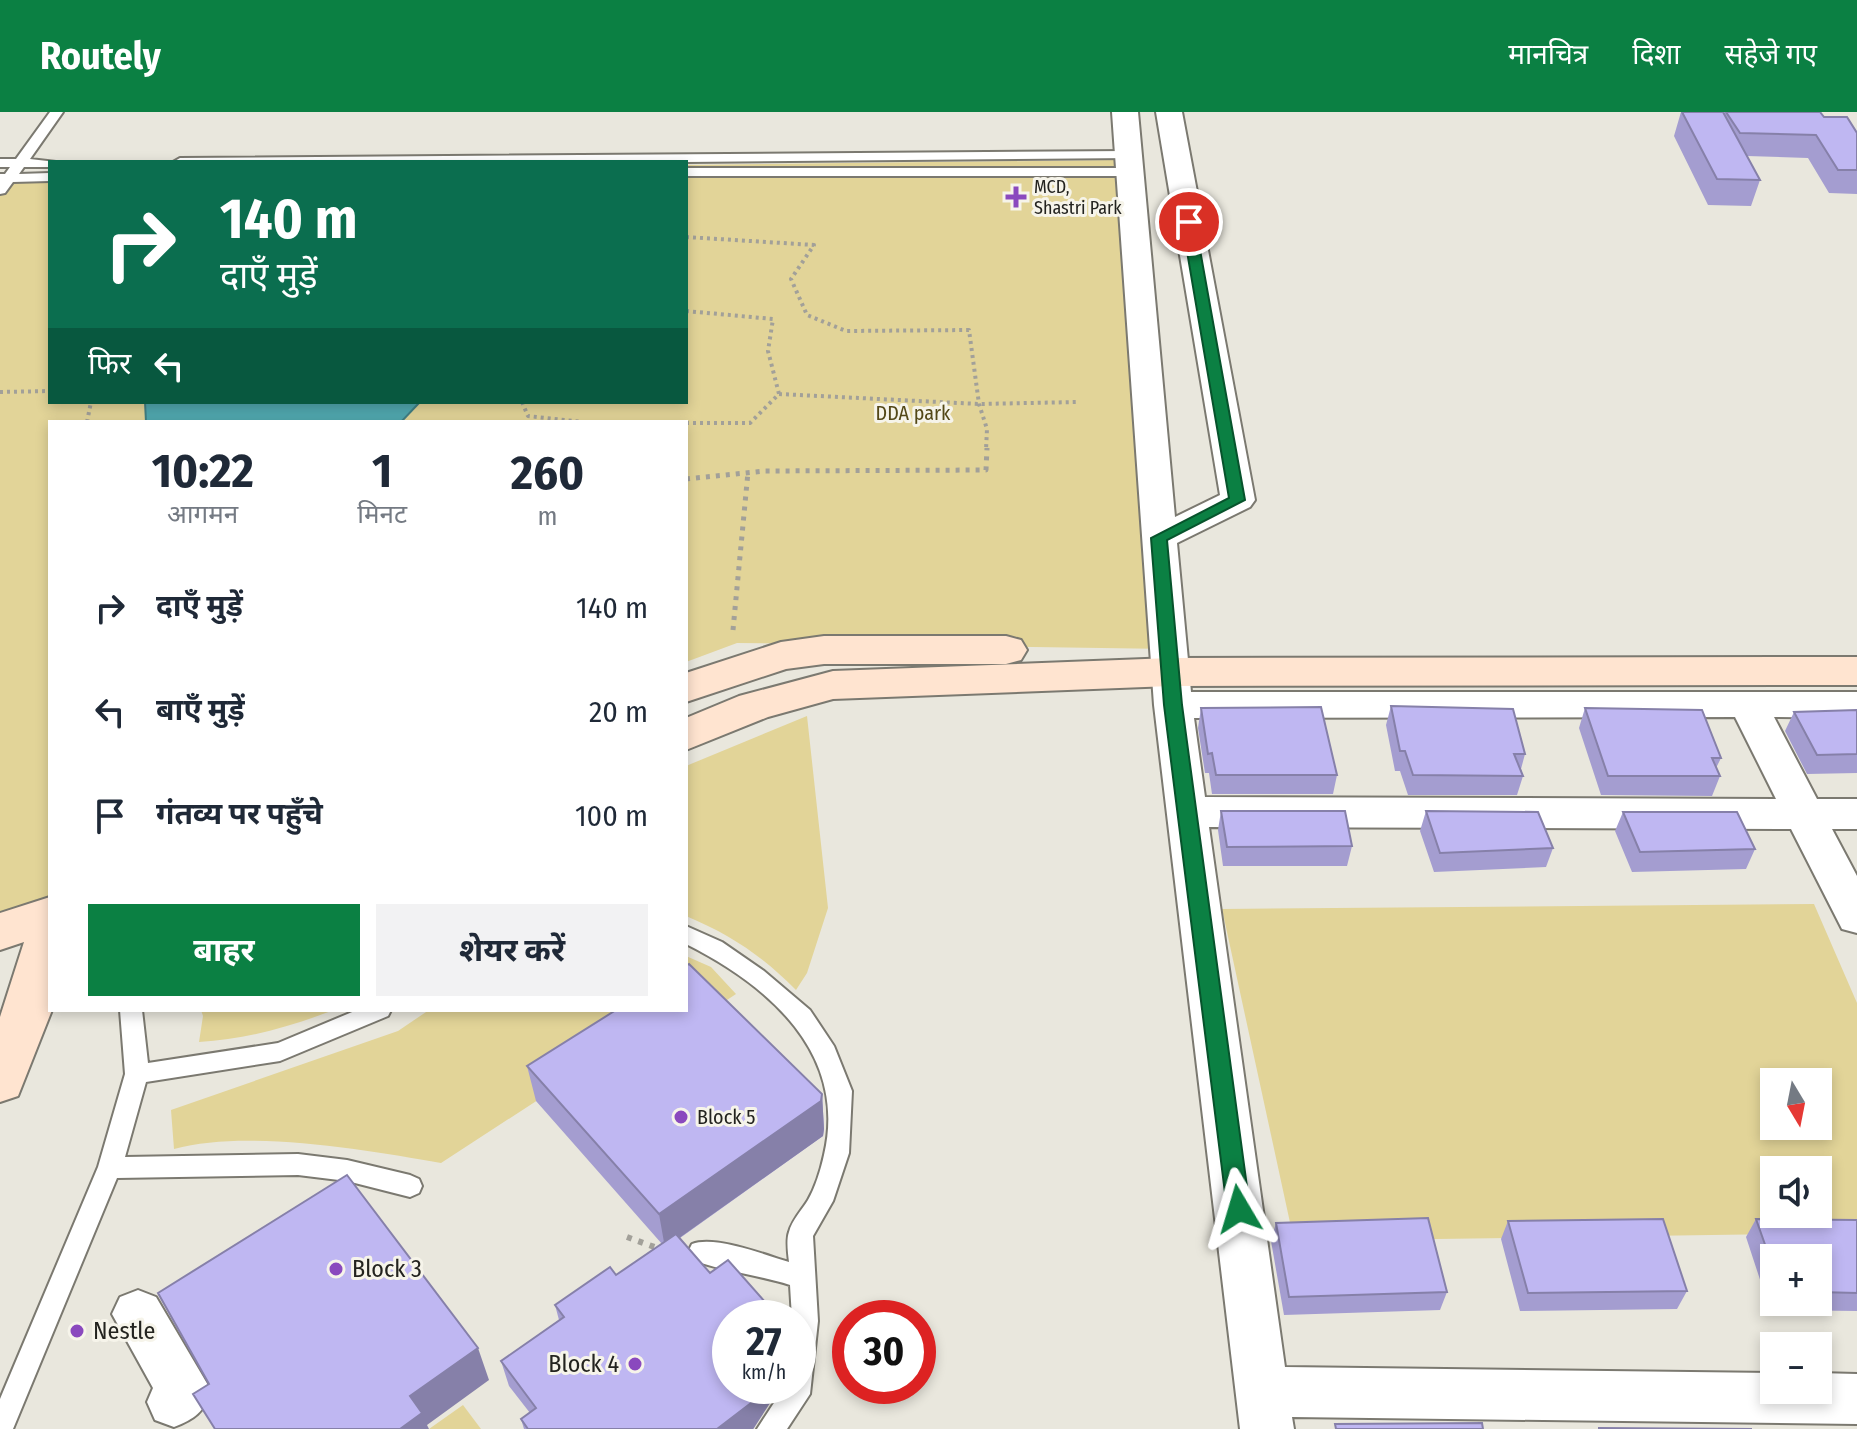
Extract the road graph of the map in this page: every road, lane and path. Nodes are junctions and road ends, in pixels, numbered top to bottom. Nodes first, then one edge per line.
1 (57, 112) edge
2 (1125, 112) edge
3 (1169, 112) edge
4 (0, 163) edge
5 (21, 163) junction
6 (48, 163) edge
7 (688, 163) edge
8 (1129, 164) junction
9 (688, 172) edge
10 (48, 177) edge
11 (5, 178) edge
12 (0, 190) edge
13 (688, 237) edge
14 (688, 311) edge
15 (48, 391) edge
16 (0, 392) edge
17 (779, 394) junction
18 (1078, 402) dead end
19 (523, 404) edge
20 (979, 404) junction
21 (564, 420) edge
22 (688, 423) edge
23 (748, 472) junction
24 (688, 479) edge
25 (1159, 538) junction
26 (733, 630) dead end
27 (1857, 641) edge
28 (1857, 671) edge
29 (1171, 675) junction
30 (688, 687) edge
31 (1748, 704) junction
32 (1857, 705) edge
33 (688, 734) edge
34 (1187, 812) junction
35 (1804, 814) junction
36 (1857, 814) edge
37 (48, 916) edge
38 (1857, 917) edge
39 (0, 932) edge
40 (688, 935) edge
41 (48, 941) edge
42 (29, 986) edge
43 (131, 1012) edge
44 (375, 1012) edge
45 (3, 1065) edge
46 (137, 1074) junction
47 (110, 1167) junction
48 (410, 1186) dead end
49 (627, 1237) dead end
50 (701, 1252) dead end
51 (671, 1253) edge
52 (801, 1277) junction
53 (803, 1300) edge
54 (138, 1314) dead end
55 (1857, 1399) edge
56 (174, 1402) dead end
57 (790, 1404) edge
58 (794, 1404) edge
59 (1265, 1411) edge
60 (0, 1428) edge
61 (771, 1429) edge
62 (791, 1429) edge

1 - 5 lane
2 - 8 street
3 - 25 street
4 - 5 lane
5 - 6 lane
5 - 11 lane
7 - 8 lane
8 - 9 lane
8 - 25 street
10 - 11 lane
11 - 12 lane
13 - 20 path
14 - 17 path
15 - 16 path
17 - 20 path
17 - 22 path
18 - 20 path
19 - 21 path
20 - 23 path
23 - 24 path
23 - 26 path
25 - 29 street
27 - 29 street
28 - 29 street
29 - 30 street
29 - 31 street
29 - 33 street
29 - 34 street
31 - 32 street
31 - 35 street
34 - 35 street
34 - 59 street
35 - 36 street
35 - 38 street
37 - 39 street
40 - 52 lane
41 - 42 street
42 - 45 street
43 - 46 lane
44 - 46 lane
46 - 47 lane
47 - 48 lane
47 - 60 lane
49 - 51 path
50 - 52 lane
52 - 53 lane
54 - 56 street
55 - 59 street
57 - 61 lane
58 - 62 lane

